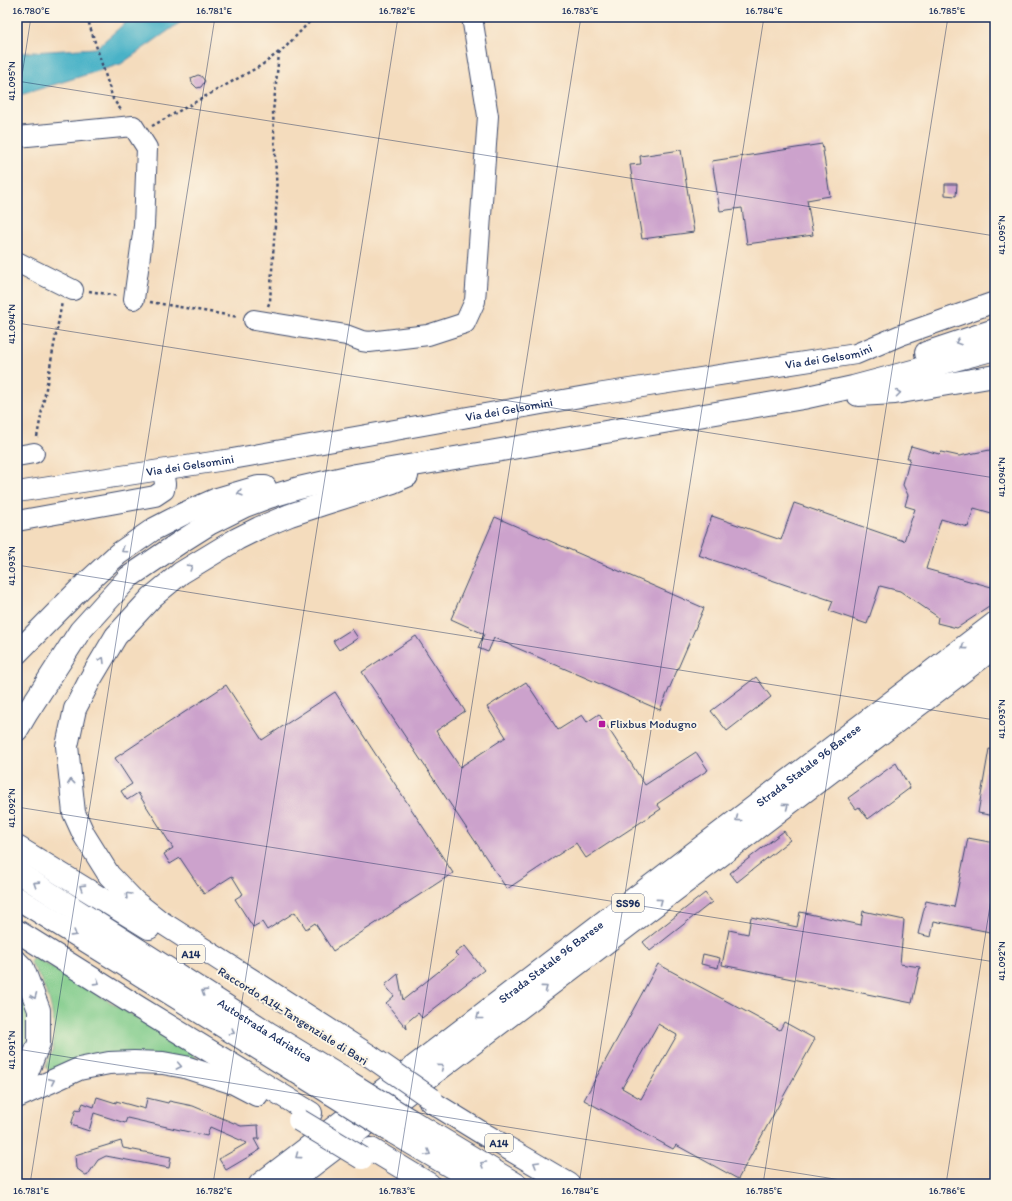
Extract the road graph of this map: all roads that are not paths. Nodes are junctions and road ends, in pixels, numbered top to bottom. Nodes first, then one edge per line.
1 (472, 17) edge
2 (17, 137) edge
3 (17, 262) edge
4 (73, 290) road end
5 (134, 299) road end
6 (995, 302) edge
7 (254, 320) road end
8 (995, 330) edge
9 (995, 349) edge
10 (995, 376) edge
11 (853, 387) junction
12 (803, 398) junction
13 (444, 459) junction
14 (163, 470) junction
15 (333, 479) junction
16 (17, 492) edge
17 (17, 521) edge
18 (995, 623) edge
19 (993, 651) edge
20 (17, 653) edge
21 (17, 730) edge
22 (17, 847) edge
23 (17, 872) edge
24 (17, 898) edge
25 (17, 931) edge
26 (17, 962) edge
27 (368, 1059) junction
28 (17, 1084) edge
29 (337, 1086) junction
30 (17, 1097) edge
31 (305, 1116) junction
32 (402, 1127) junction
33 (366, 1154) junction
34 (260, 1184) edge
35 (288, 1184) edge
36 (413, 1184) edge
37 (429, 1184) edge
38 (480, 1184) edge
39 (516, 1184) edge
40 (569, 1184) edge

1 - 7 street
2 - 5 street
3 - 4 street
6 - 14 street, Via dei Gelsomini
8 -> 11 main road
9 - 11 main road
12 -> 10 main road
11 - 12 main road
12 - 13 main road
13 - 15 main road
27 -> 13 main road
14 - 16 street, Via dei Gelsomini
14 - 17 street
15 -> 20 main road
15 - 21 main road
18 -> 34 main road, Strada Statale 96 Barese / SS96
35 -> 19 main road, Strada Statale 96 Barese / SS96
27 -> 22 main road, Raccordo A14-Tangenziale di Bari / A14
29 -> 23 main road, Autostrada Adriatica / A14
24 -> 29 main road, Autostrada Adriatica / A14
25 -> 31 main road
26 -> 28 main road
40 -> 27 main road, Raccordo A14-Tangenziale di Bari / A14
29 - 32 main road, Autostrada Adriatica / A14, bridge
30 -> 31 main road
31 - 33 main road
32 -> 38 main road, Autostrada Adriatica / A14
39 -> 32 main road, Autostrada Adriatica / A14
33 - 36 main road
33 - 37 main road

